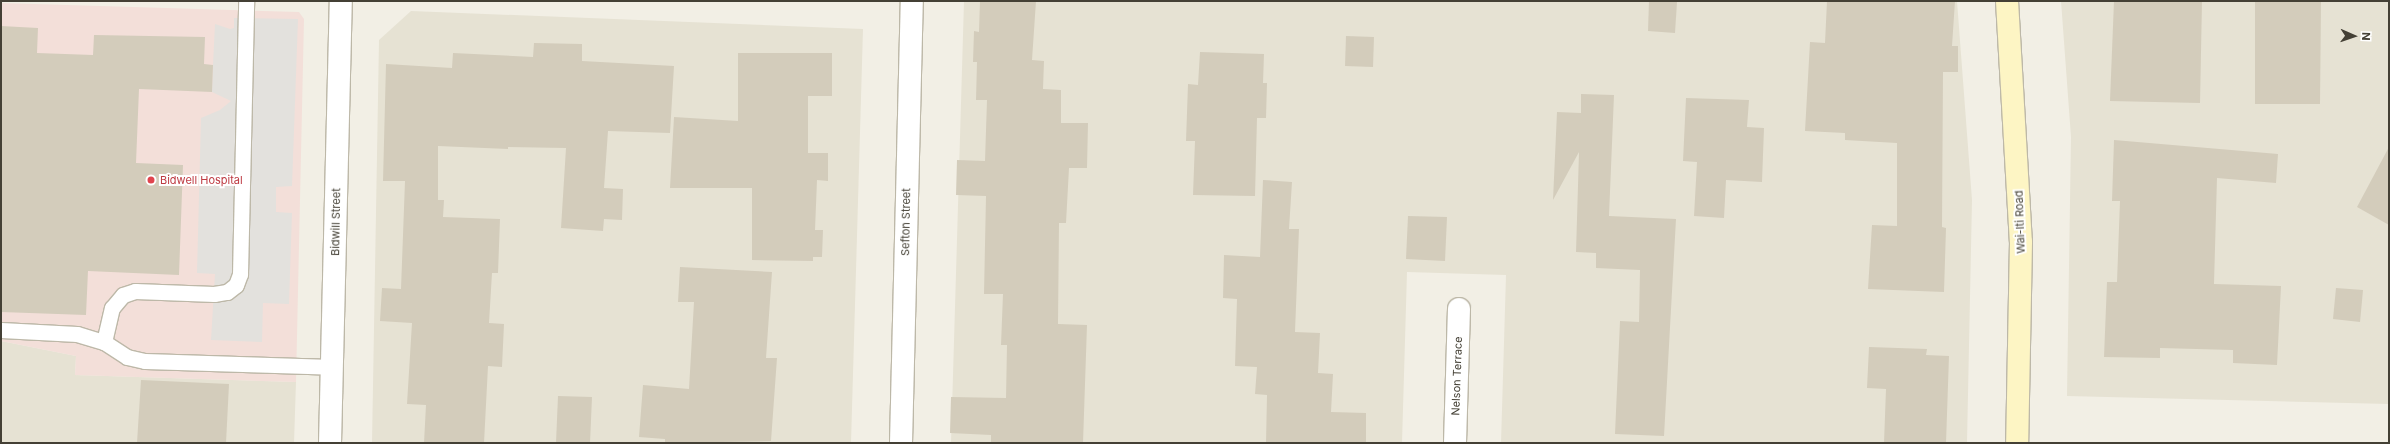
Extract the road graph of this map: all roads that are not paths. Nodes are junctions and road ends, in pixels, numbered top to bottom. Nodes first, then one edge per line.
1 (246, 1) edge
2 (341, 1) edge
3 (912, 1) edge
4 (2007, 1) edge
5 (1459, 309) dead end
6 (1, 330) edge
7 (104, 342) junction
8 (332, 367) junction
9 (330, 443) edge
10 (901, 443) edge
11 (1455, 443) edge
12 (2017, 443) edge

1 - 7 lane
2 - 8 street, Bidwill Street
3 - 10 street, Sefton Street
4 - 12 main road, Wai-Iti Road
5 - 11 street, Nelson Terrace
6 - 7 lane
7 - 8 lane
8 - 9 street, Bidwill Street

